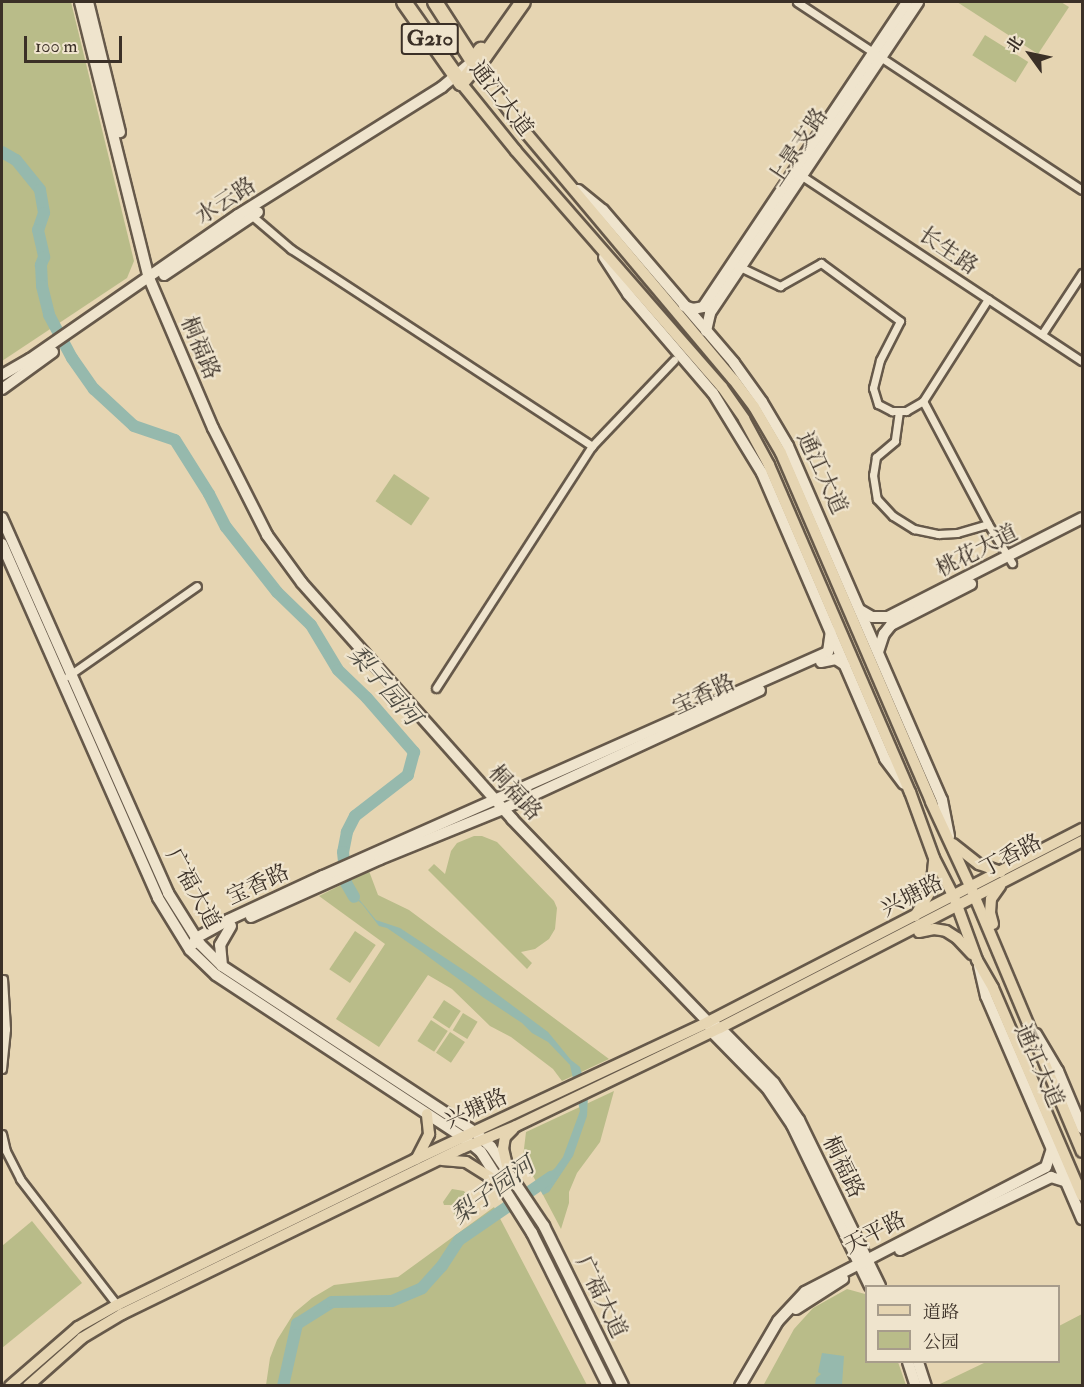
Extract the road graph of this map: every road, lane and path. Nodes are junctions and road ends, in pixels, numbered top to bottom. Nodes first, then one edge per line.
1 (80, 2) edge
2 (88, 2) edge
3 (404, 2) edge
4 (435, 2) edge
5 (514, 2) edge
6 (523, 2) edge
7 (797, 2) edge
8 (907, 2) edge
9 (918, 2) edge
10 (445, 17) junction
11 (423, 28) junction
12 (877, 54) junction
13 (475, 64) junction
14 (458, 80) junction
15 (529, 137) junction
16 (516, 151) junction
17 (798, 173) junction
18 (563, 178) junction
19 (1083, 190) edge
20 (249, 213) junction
21 (596, 244) junction
22 (736, 265) junction
23 (1083, 273) edge
24 (152, 278) junction
25 (652, 282) junction
26 (675, 296) junction
27 (988, 299) junction
28 (684, 306) junction
29 (706, 310) junction
30 (706, 331) junction
31 (1042, 334) junction
32 (669, 343) junction
33 (41, 356) junction
34 (674, 360) junction
35 (1083, 361) edge
36 (686, 364) junction
37 (2, 375) edge
38 (2, 389) edge
39 (923, 401) junction
40 (899, 411) junction
41 (592, 446) junction
42 (2, 518) edge
43 (1083, 518) edge
44 (988, 524) junction
45 (1083, 525) edge
46 (2, 544) edge
47 (1010, 560) junction
48 (197, 586) dead end
49 (860, 610) junction
50 (890, 621) junction
51 (831, 631) junction
52 (878, 652) junction
53 (829, 655) junction
54 (845, 665) junction
55 (68, 676) junction
56 (436, 688) dead end
57 (910, 792) junction
58 (499, 805) junction
59 (1083, 829) edge
60 (1083, 841) edge
61 (951, 842) junction
62 (934, 858) junction
63 (1003, 877) junction
64 (325, 880) junction
65 (973, 893) junction
66 (956, 902) junction
67 (915, 916) junction
68 (231, 926) junction
69 (902, 936) junction
70 (195, 944) junction
71 (977, 960) junction
72 (222, 966) junction
73 (1006, 969) junction
74 (3, 979) edge
75 (1022, 1008) junction
76 (714, 1027) junction
77 (2, 1069) edge
78 (562, 1098) junction
79 (427, 1114) junction
80 (516, 1126) junction
81 (1083, 1128) edge
82 (475, 1132) junction
83 (2, 1134) edge
84 (462, 1137) junction
85 (484, 1140) junction
86 (472, 1144) junction
87 (1052, 1148) junction
88 (1083, 1152) edge
89 (416, 1159) junction
90 (439, 1160) junction
91 (507, 1170) junction
92 (1067, 1182) junction
93 (504, 1189) junction
94 (1083, 1196) edge
95 (1083, 1219) edge
96 (864, 1265) junction
97 (869, 1285) edge
98 (879, 1285) edge
99 (117, 1305) junction
100 (908, 1363) edge
101 (918, 1363) edge
102 (10, 1386) edge
103 (28, 1386) edge
104 (608, 1386) edge
105 (623, 1386) edge
106 (740, 1386) edge
107 (748, 1386) edge
108 (916, 1386) edge
109 (926, 1386) edge

1 - 24 street
2 - 24 street
3 - 11 highway, 通江大道 / G210
4 - 10 highway, 通江大道 / G210
5 - 13 highway, G210
6 - 13 highway, G210
7 - 12 street
8 - 12 street, 上景支路
9 - 12 street, 上景支路
10 - 11 highway
10 - 13 highway, 通江大道 / G210
11 - 14 highway, 通江大道 / G210
12 - 17 street, 上景支路
12 - 19 street
13 - 14 highway, G210
13 - 15 main road, 通江大道
14 - 16 main road, 通江大道
14 - 20 street, 水云路
15 - 16 main road
15 - 18 main road, 通江大道
16 - 21 main road, 通江大道
17 - 22 street, 上景支路
17 - 27 street, 长生路
18 - 25 main road, 通江大道
18 - 26 street, 通江大道
20 - 24 street, 水云路
20 - 41 street
21 - 32 street, 通江大道
21 - 57 main road, 通江大道
22 - 29 street, 上景支路
22 - 40 street
23 - 31 street
24 - 33 street, 水云路
24 - 58 street, 桐福路
25 - 26 main road
25 - 61 main road, 通江大道
26 - 28 street, 通江大道
27 - 31 street, 长生路
27 - 39 street
28 - 29 street
28 - 30 street, 通江大道
29 - 30 street
30 - 49 street, 通江大道
31 - 35 street, 长生路
32 - 34 street
32 - 36 street, 通江大道
33 - 37 street, 水云路
33 - 38 street, 水云路
34 - 36 street
34 - 41 street
36 - 51 street, 通江大道
39 - 40 street
39 - 44 street
40 - 44 street
41 - 56 street
42 - 55 street, 广福大道
43 - 47 street, 桃花大道
44 - 47 street
45 - 47 street, 桃花大道
46 - 55 street, 广福大道
47 - 50 street, 桃花大道
48 - 55 street
49 - 50 street
49 - 52 street, 通江大道
50 - 52 street
51 - 53 street
51 - 54 street, 通江大道
52 - 61 street, 通江大道
53 - 54 street
53 - 58 street, 宝香路
54 - 57 street, 通江大道
55 - 70 street, 广福大道
57 - 62 main road, 通江大道
58 - 64 street, 宝香路
58 - 76 street, 桐福路
59 - 63 main road, 丁香路
60 - 63 main road, 丁香路
61 - 63 main road
61 - 65 main road, 通江大道
62 - 66 main road, 通江大道
62 - 67 main road
63 - 65 main road, 丁香路
63 - 73 main road
64 - 68 street, 宝香路
64 - 70 street, 宝香路
65 - 66 main road, 兴塘路
65 - 73 main road, 通江大道
66 - 67 main road, 兴塘路
66 - 69 main road, 兴塘路
66 - 71 main road, 通江大道
67 - 76 main road, 兴塘路
68 - 70 street, 宝香路
68 - 72 street
69 - 71 main road
69 - 76 main road, 兴塘路
70 - 72 street, 广福大道
70 - 79 street, 广福大道
71 - 87 street, 通江大道
71 - 94 main road, 通江大道
72 - 82 street, 广福大道
73 - 75 main road, 通江大道
74 - 77 street
75 - 81 street, 通江大道
75 - 88 main road, 通江大道
76 - 78 main road, 兴塘路
76 - 96 street, 桐福路
78 - 80 main road, 兴塘路
78 - 82 main road, 兴塘路
79 - 84 street, 广福大道
79 - 89 main road
80 - 85 main road, 兴塘路
80 - 91 main road
82 - 84 main road, 兴塘路
82 - 85 street, 广福大道
83 - 99 street
84 - 86 street, 广福大道
84 - 89 main road, 兴塘路
85 - 86 main road, 兴塘路
85 - 91 street, 广福大道
86 - 90 main road, 兴塘路
86 - 93 street, 广福大道
87 - 92 street, 通江大道
87 - 96 street, 天平路
89 - 99 main road, 兴塘路
90 - 93 main road
90 - 103 main road, 兴塘路
91 - 105 street, 广福大道
92 - 95 street, 通江大道
92 - 96 street, 天平路
93 - 104 street, 广福大道
96 - 97 street, 桐福路
96 - 98 street, 桐福路
96 - 106 street, 天平路
96 - 107 street, 天平路
99 - 102 main road, 兴塘路
100 - 108 street
101 - 109 street

